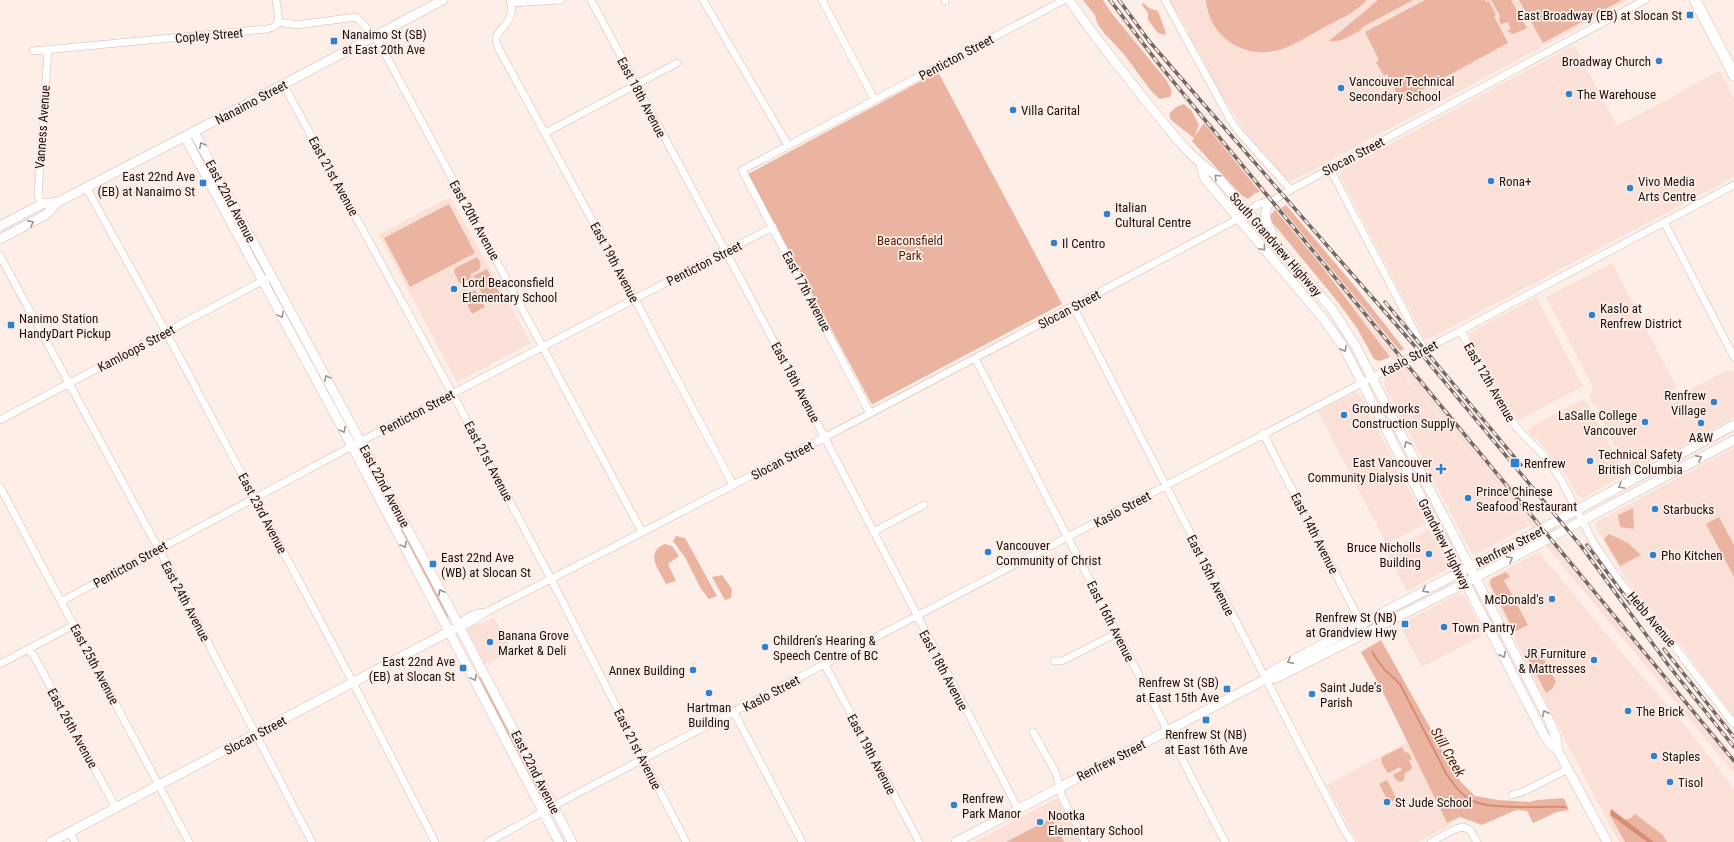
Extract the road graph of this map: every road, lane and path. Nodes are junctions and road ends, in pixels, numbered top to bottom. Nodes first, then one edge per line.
1 (276, 0) edge
2 (443, 0) edge
3 (561, 0) edge
4 (591, 0) edge
5 (703, 0) edge
6 (822, 0) edge
7 (1064, 0) edge
8 (1069, 0) edge
9 (1164, 0) edge
10 (1645, 0) edge
11 (1695, 0) edge
12 (511, 2) edge
13 (279, 22) junction
14 (373, 37) junction
15 (48, 50) junction
16 (33, 51) dead end
17 (677, 64) dead end
18 (1734, 76) edge
19 (283, 84) junction
20 (636, 86) junction
21 (874, 99) junction
22 (194, 132) junction
23 (545, 133) junction
24 (185, 137) junction
25 (788, 145) junction
26 (1201, 165) junction
27 (1330, 169) junction
28 (742, 170) joint
29 (1734, 185) edge
30 (86, 187) junction
31 (1291, 190) junction
32 (58, 202) junction
33 (1269, 202) junction
34 (42, 204) junction
35 (1249, 213) junction
36 (1238, 219) junction
37 (1664, 222) junction
38 (0, 226) edge
39 (773, 227) junction
40 (0, 239) edge
41 (726, 252) junction
42 (1284, 252) junction
43 (0, 256) edge
44 (272, 276) junction
45 (263, 281) junction
46 (635, 299) junction
47 (1073, 306) junction
48 (1322, 317) joint
49 (1345, 327) joint
50 (1460, 331) junction
51 (166, 332) junction
52 (544, 347) junction
53 (1424, 349) junction
54 (1734, 357) edge
55 (975, 358) junction
56 (1372, 377) junction
57 (69, 383) junction
58 (1362, 383) junction
59 (453, 393) junction
60 (870, 413) junction
61 (0, 420) edge
62 (1734, 425) edge
63 (1263, 433) junction
64 (825, 437) junction
65 (1734, 440) edge
66 (361, 441) junction
67 (352, 446) junction
68 (733, 485) junction
69 (1165, 486) junction
70 (0, 487) edge
71 (255, 498) junction
72 (924, 505) dead end
73 (1577, 510) junction
74 (1583, 520) junction
75 (642, 532) junction
76 (873, 532) junction
77 (1068, 537) junction
78 (158, 548) junction
79 (1470, 566) junction
80 (1459, 572) junction
81 (1476, 578) junction
82 (551, 579) junction
83 (1465, 583) junction
84 (62, 601) junction
85 (916, 616) junction
86 (1362, 624) junction
87 (74, 625) junction
88 (458, 626) junction
89 (450, 631) junction
90 (1117, 633) junction
91 (1367, 633) junction
92 (28, 650) junction
93 (1054, 661) dead end
94 (0, 664) edge
95 (825, 665) junction
96 (1266, 679) junction
97 (353, 683) junction
98 (734, 712) junction
99 (1734, 724) edge
100 (1168, 731) junction
101 (1033, 732) dead end
102 (256, 734) junction
103 (1557, 749) junction
104 (644, 760) junction
105 (1568, 769) junction
106 (160, 785) junction
107 (1059, 787) junction
108 (1512, 794) dead end
109 (553, 806) junction
110 (116, 808) junction
111 (1018, 809) junction
112 (543, 812) junction
113 (69, 832) junction
114 (51, 842) edge
115 (75, 842) edge
116 (189, 842) edge
117 (312, 842) edge
118 (435, 842) edge
119 (488, 842) edge
120 (559, 842) edge
121 (572, 842) edge
122 (686, 842) edge
123 (802, 842) edge
124 (919, 842) edge
125 (956, 842) edge
126 (1085, 842) edge
127 (1225, 842) edge
128 (1352, 842) edge
129 (1430, 842) edge
130 (1477, 842) edge
131 (1607, 842) edge

1 - 13 street
2 - 14 street, Nanaimo Street
3 - 12 street
4 - 20 street, East 18th Avenue
5 - 25 street
6 - 21 street
7 - 21 street, Penticton Street
8 - 26 street, South Grandview Highway
9 - 31 street
10 - 27 street, Slocan Street
11 - 18 main road
12 - 23 street, East 19th Avenue
13 - 14 street
13 - 15 street, Copley Street
14 - 19 street, Nanaimo Street
14 - 52 street, East 20th Avenue
15 - 16 street, Copley Street
15 - 34 street, Vanness Avenue
17 - 20 street
19 - 22 street, Nanaimo Street
19 - 59 street, East 21st Avenue
20 - 23 street
20 - 41 street, East 18th Avenue
21 - 25 street, Penticton Street
22 - 24 street, Nanaimo Street
44 -> 22 street, East 22nd Avenue
23 - 46 street, East 19th Avenue
24 - 30 street, Nanaimo Street
24 - 45 street, East 22nd Avenue
25 - 28 street, Penticton Street
35 -> 26 street, South Grandview Highway
26 - 36 street, South Grandview Highway
27 - 31 street, Slocan Street
27 - 53 street
28 - 39 street, East 17th Avenue
29 - 37 street, Kaslo Street
30 - 32 street, Nanaimo Street
30 - 51 street, East 23rd Avenue
31 - 33 street, Slocan Street
32 - 34 street, Nanaimo Street
40 -> 32 street, Nanaimo Street
33 - 35 street, Slocan Street
33 - 42 street
34 - 38 street, Nanaimo Street
35 - 36 street, Slocan Street
35 - 42 street, South Grandview Highway
36 - 47 street, Slocan Street
36 -> 48 street, South Grandview Highway
37 - 50 street, Kaslo Street
37 - 54 street
39 - 41 street, Penticton Street
39 - 60 street, East 17th Avenue
41 - 46 street, Penticton Street
41 - 64 street, East 18th Avenue
42 - 49 street, South Grandview Highway
43 - 57 street, East 24th Avenue
44 - 45 street, Kamloops Street
66 -> 44 street, East 22nd Avenue
45 - 51 street, Kamloops Street
45 -> 67 street, East 22nd Avenue
46 - 52 street, Penticton Street
46 - 68 street, East 19th Avenue
47 - 55 street, Slocan Street
47 - 69 street, East 15th Avenue
48 -> 58 street, Grandview Highway
49 - 56 street, Grandview Highway
50 - 53 street, Kaslo Street
50 - 73 street, East 12th Avenue
51 - 57 street, Kamloops Street
51 - 71 street, East 23rd Avenue
52 - 59 street, Penticton Street
52 - 75 street, East 20th Avenue
53 - 56 street, Kaslo Street
55 - 60 street, Slocan Street
55 - 77 street, East 16th Avenue
56 - 58 street, Kaslo Street
79 -> 56 street, Grandview Highway
57 - 61 street, Kamloops Street
57 - 78 street, East 24th Avenue
58 - 63 street, Kaslo Street
58 - 80 street, Grandview Highway
59 - 66 street, Penticton Street
59 - 82 street, East 21st Avenue
60 - 64 street, Slocan Street
62 -> 73 street, Renfrew Street
63 - 69 street, Kaslo Street
63 - 86 street, East 14th Avenue
64 - 68 street, Slocan Street
64 - 76 street, East 18th Avenue
74 -> 65 street, Renfrew Street
66 - 67 street, Penticton Street
88 -> 66 street, East 22nd Avenue
67 - 71 street, Penticton Street
67 -> 89 street, East 22nd Avenue
68 - 75 street, Slocan Street
69 - 77 street, Kaslo Street
69 - 96 street, East 15th Avenue
70 - 84 street, East 25th Avenue
71 - 78 street, Penticton Street
71 - 97 street, East 23rd Avenue
72 - 76 street
73 - 74 street, Hebb Avenue
73 - 79 street, Renfrew Street
81 -> 74 street, Renfrew Street
74 - 99 street, Hebb Avenue
75 - 82 street, Slocan Street
76 - 85 street, East 18th Avenue
77 - 85 street, Kaslo Street
77 - 90 street, East 16th Avenue
78 - 84 street, Penticton Street
78 - 102 street, East 24th Avenue
79 - 80 street, Renfrew Street
79 - 81 street, Grandview Highway
80 - 83 street, Grandview Highway
80 -> 86 street, Renfrew Street
81 - 83 street, Renfrew Street
103 -> 81 street, Grandview Highway
82 - 88 street, Slocan Street
82 - 104 street, East 21st Avenue
83 - 91 street, Renfrew Street
83 -> 103 street, Grandview Highway
84 - 87 street, East 25th Avenue
85 - 95 street, Kaslo Street
85 - 111 street, East 18th Avenue
86 - 91 street, East 14th Avenue
86 -> 96 street, Renfrew Street
87 - 92 street
87 - 106 street, East 25th Avenue
88 - 89 street, Slocan Street
88 - 109 street, East 22nd Avenue
89 - 97 street, Slocan Street
89 -> 112 street, East 22nd Avenue
90 - 93 street
90 - 100 street, East 16th Avenue
91 - 96 street, Renfrew Street
92 - 94 street
92 - 110 street, East 26th Avenue
95 - 98 street, Kaslo Street
95 - 124 street, East 19th Avenue
96 - 100 street, Renfrew Street
96 - 128 street, East 15th Avenue
97 - 102 street, Slocan Street
97 - 118 street, East 23rd Avenue
98 - 104 street, Kaslo Street
98 - 123 street
100 - 107 street, Renfrew Street
100 - 127 street, East 16th Avenue
101 - 107 street
102 - 106 street, Slocan Street
102 - 117 street, East 24th Avenue
103 - 105 street, Grandview Highway
104 - 109 street, Kaslo Street
104 - 122 street, East 21st Avenue
105 - 108 street
105 - 131 street, Grandview Highway
106 - 110 street, Slocan Street
106 - 116 street, East 25th Avenue
107 - 111 street, Renfrew Street
107 - 126 street
109 - 112 street, Kaslo Street
109 - 121 street, East 22nd Avenue
110 - 113 street, Slocan Street
111 - 125 street, Renfrew Street
112 - 119 street, Kaslo Street
112 - 120 street, East 22nd Avenue
113 - 114 street, Slocan Street
113 - 115 street
129 - 130 street

